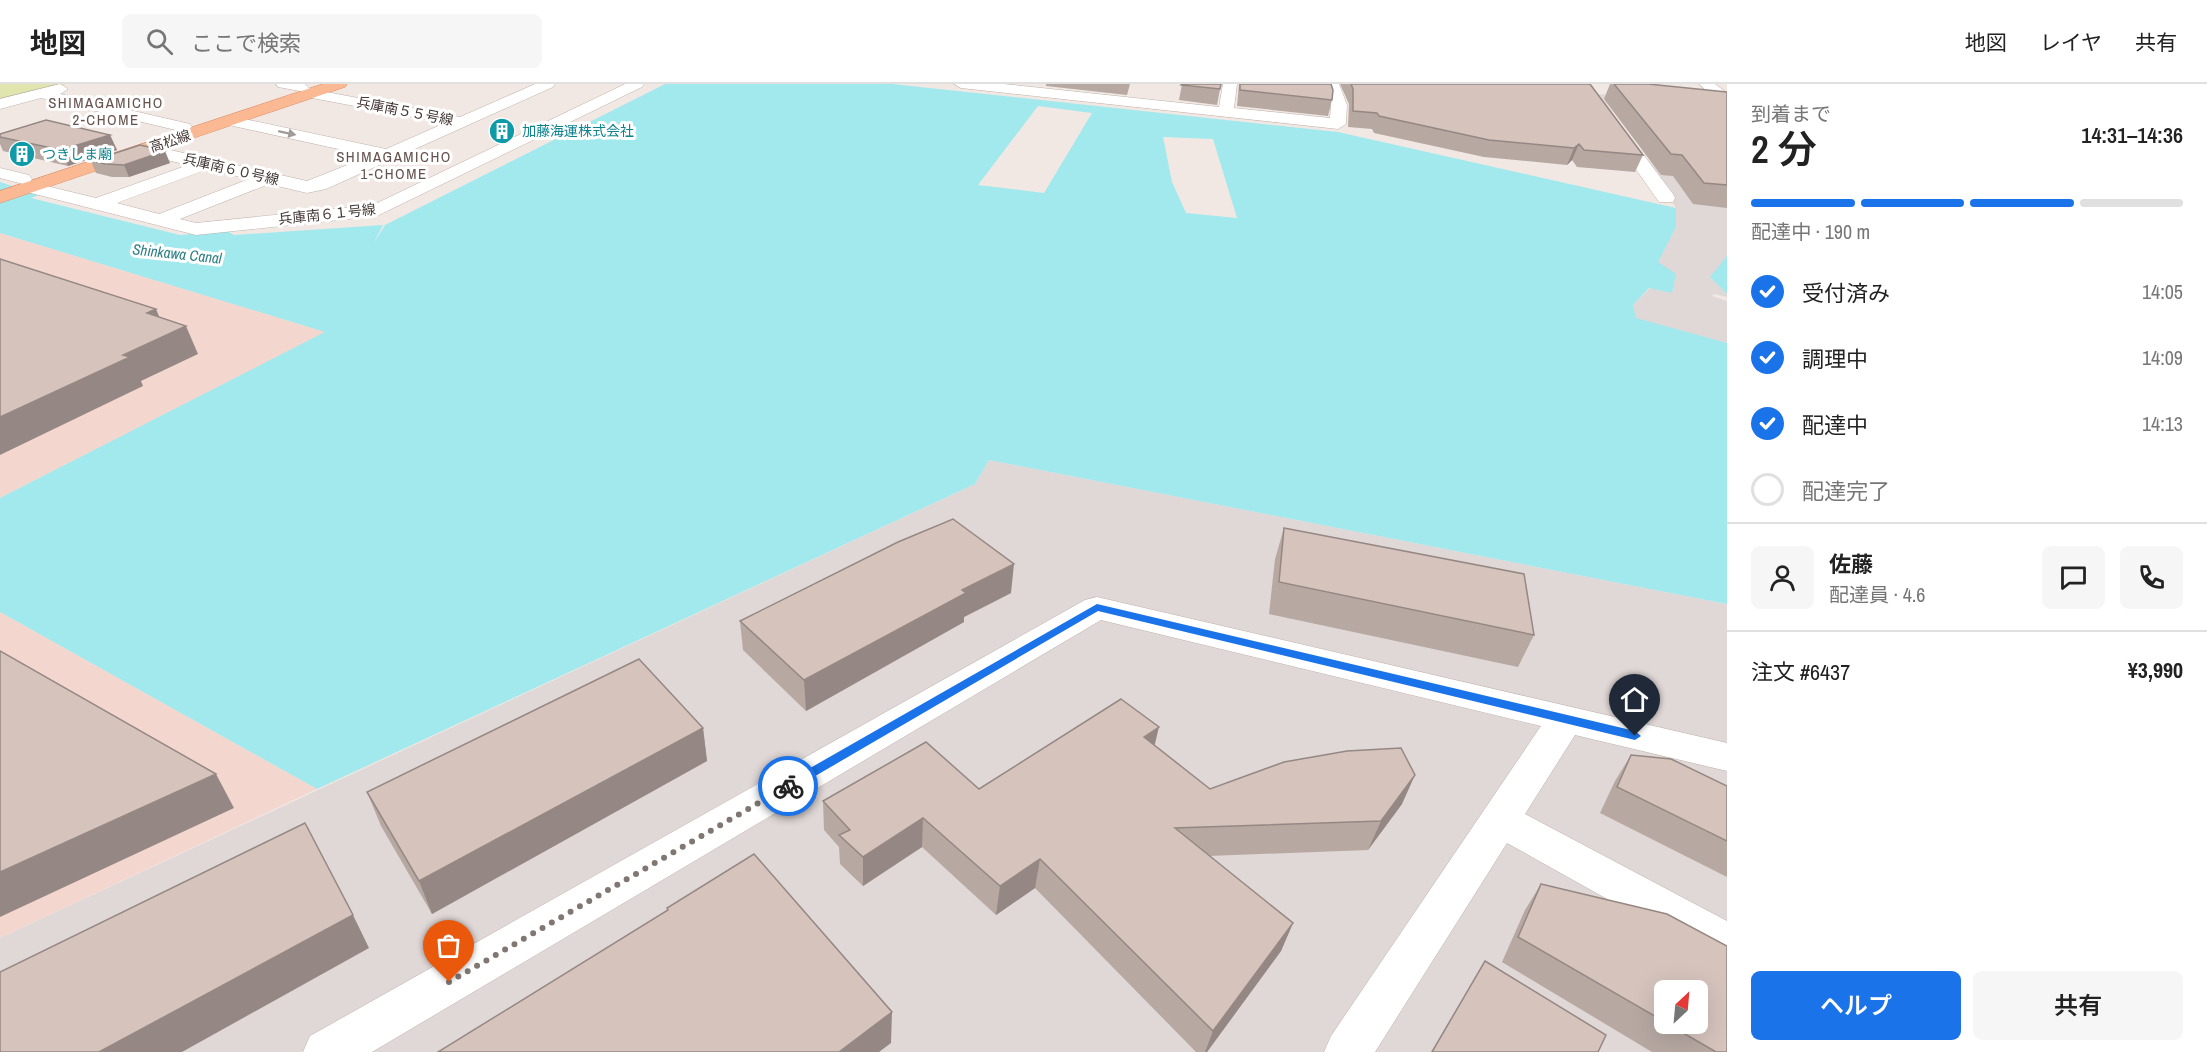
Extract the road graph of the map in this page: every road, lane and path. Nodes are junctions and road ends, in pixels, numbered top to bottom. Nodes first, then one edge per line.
1 (284, 84) edge
2 (339, 84) edge
3 (637, 84) edge
4 (961, 84) edge
5 (1230, 84) edge
6 (1332, 84) edge
7 (1574, 84) edge
8 (1706, 84) edge
9 (539, 85) edge
10 (71, 87) dead end
11 (311, 88) edge
12 (1038, 88) edge
13 (41, 94) junction
14 (1706, 102) edge
15 (1727, 102) edge
16 (0, 104) edge
17 (1226, 112) junction
18 (483, 113) junction
19 (506, 117) dead end
20 (230, 121) junction
21 (530, 121) dead end
22 (463, 122) junction
23 (553, 125) junction
24 (184, 127) junction
25 (144, 149) junction
26 (389, 155) junction
27 (206, 164) junction
28 (267, 178) junction
29 (12, 185) edge
30 (1666, 198) dead end
31 (210, 200) junction
32 (97, 204) junction
33 (275, 219) junction
34 (160, 220) junction
35 (1566, 719) junction
36 (1727, 757) edge
37 (1500, 820) junction
38 (1727, 943) edge
39 (327, 1052) edge
40 (1348, 1052) edge

1 - 11 street, 兵庫南５５号線
2 - 11 main road, 高松線
3 - 23 street, 兵庫南６１号線
4 - 12 street
5 - 17 street
6 - 17 street
7 - 30 street
8 - 15 street
9 - 18 street
10 - 13 street
11 - 20 main road, 高松線
11 - 22 street, 兵庫南５５号線
11 - 24 main road, 高松線
12 - 17 street
13 - 16 street
13 - 24 street
14 - 15 street
18 - 19 street
18 - 22 street
20 - 25 main road, 高松線
20 -> 26 street
21 - 23 street
22 - 26 street
23 - 33 street, 兵庫南６１号線
24 - 29 main road, 高松線
25 - 27 street, 兵庫南６０号線
25 - 29 main road, 高松線
26 - 28 street, 兵庫南６０号線
27 - 28 street, 兵庫南６０号線
27 - 32 street
28 - 31 street
29 - 32 street, 兵庫南６１号線
31 - 33 street
31 - 34 street
32 - 34 street, 兵庫南６１号線
33 - 34 street, 兵庫南６１号線
35 - 36 street
35 - 37 street
35 - 39 street
37 - 38 street
37 - 40 street

